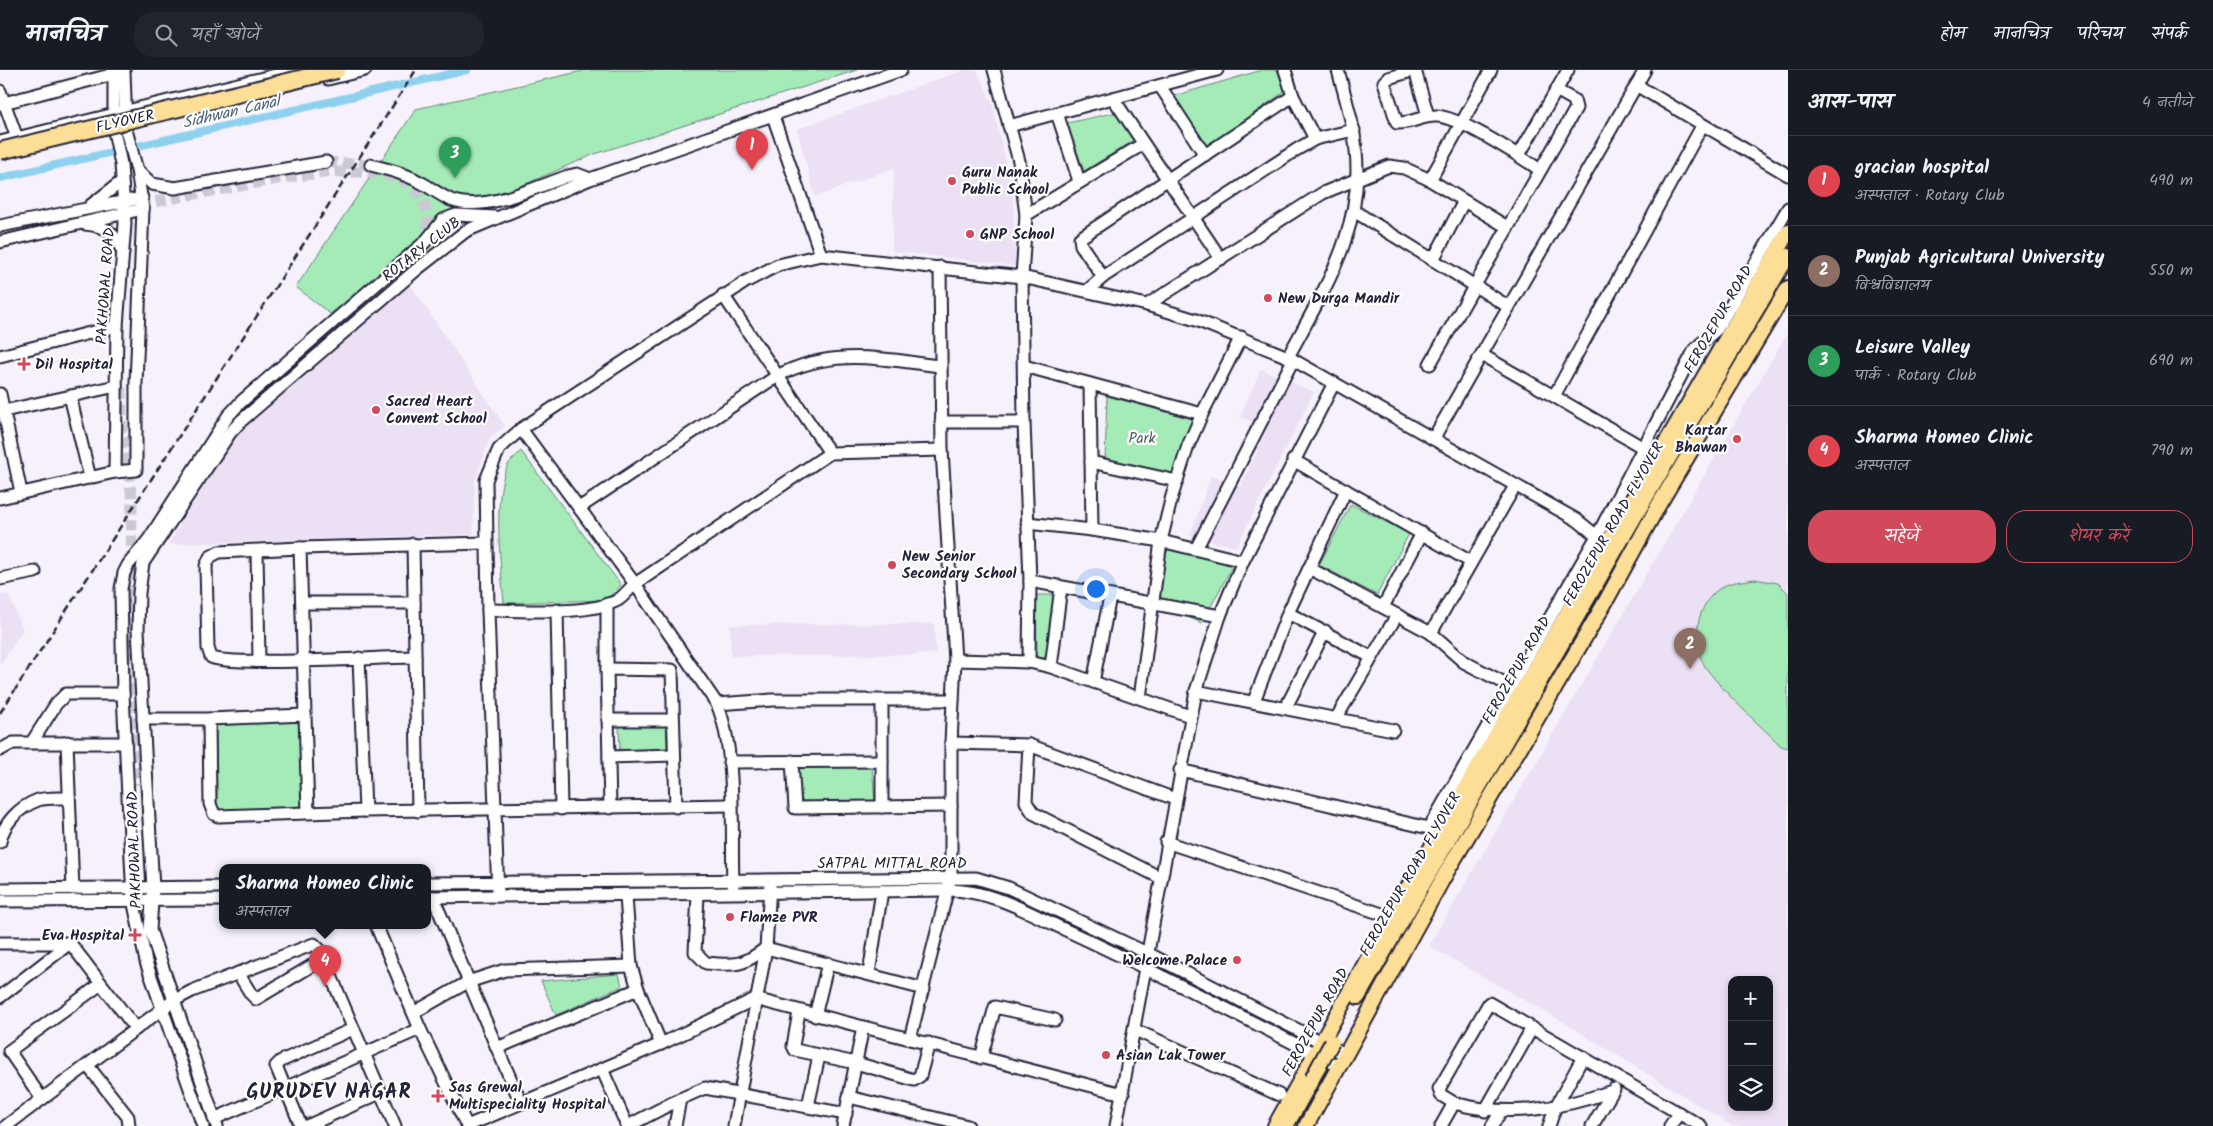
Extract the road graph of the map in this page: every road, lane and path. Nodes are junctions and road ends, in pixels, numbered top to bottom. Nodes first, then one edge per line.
1 (296, 70) edge
2 (337, 70) edge
3 (365, 70) edge
4 (900, 70) edge
5 (994, 70) edge
6 (1217, 70) edge
7 (1285, 70) edge
8 (1338, 70) edge
9 (1415, 70) edge
10 (1491, 70) edge
11 (1567, 70) edge
12 (1645, 70) edge
13 (118, 71) edge
14 (1636, 85) junction
15 (1160, 86) junction
16 (1556, 90) junction
17 (0, 91) edge
18 (1293, 96) junction
19 (1113, 98) junction
20 (2, 104) edge
21 (120, 112) junction
22 (1058, 113) junction
23 (773, 116) junction
24 (1428, 116) junction
25 (1461, 124) junction
26 (1009, 126) junction
27 (1702, 126) junction
28 (120, 129) junction
29 (1354, 130) junction
30 (16, 138) junction
31 (1315, 139) junction
32 (0, 142) edge
33 (1143, 144) junction
34 (0, 151) edge
35 (1205, 155) junction
36 (1518, 155) junction
37 (0, 156) edge
38 (326, 162) tunnel mouth
39 (370, 165) tunnel mouth
40 (135, 166) junction
41 (1540, 170) junction
42 (1788, 175) edge
43 (1356, 178) junction
44 (590, 179) junction
45 (1168, 180) junction
46 (1430, 180) junction
47 (1079, 181) junction
48 (121, 182) junction
49 (1464, 201) junction
50 (133, 206) junction
51 (87, 207) junction
52 (1788, 208) edge
53 (1354, 211) junction
54 (1026, 215) junction
55 (499, 217) junction
56 (1193, 218) junction
57 (78, 224) junction
58 (0, 226) edge
59 (1508, 227) junction
60 (1788, 232) edge
61 (0, 242) edge
62 (127, 242) dead end
63 (124, 254) junction
64 (821, 255) junction
65 (1788, 256) edge
66 (414, 259) dead end
67 (1221, 259) junction
68 (1433, 260) junction
69 (940, 267) junction
70 (1788, 274) edge
71 (1022, 277) junction
72 (1103, 278) junction
73 (1475, 285) junction
74 (1788, 288) edge
75 (1087, 291) junction
76 (723, 295) junction
77 (1146, 305) junction
78 (1509, 307) junction
79 (117, 326) junction
80 (1717, 329) junction
81 (1241, 337) junction
82 (1718, 352) junction
83 (1482, 355) junction
84 (0, 356) edge
85 (1290, 358) junction
86 (1430, 364) dead end
87 (940, 366) junction
88 (1024, 366) junction
89 (777, 376) junction
90 (1334, 382) junction
91 (1090, 384) junction
92 (116, 386) junction
93 (0, 394) edge
94 (70, 396) junction
95 (1554, 396) junction
96 (4, 411) junction
97 (1202, 414) junction
98 (941, 422) junction
99 (1024, 422) junction
100 (521, 429) junction
101 (230, 433) junction
102 (1432, 439) junction
103 (1642, 447) junction
104 (942, 450) junction
105 (830, 453) junction
106 (1293, 460) junction
107 (1091, 462) junction
108 (115, 472) junction
109 (90, 478) junction
110 (1177, 481) junction
111 (1515, 486) junction
112 (1346, 490) junction
113 (21, 492) junction
114 (0, 498) edge
115 (578, 508) junction
116 (1577, 520) junction
117 (1603, 522) junction
118 (1619, 522) junction
119 (1027, 523) junction
120 (1092, 530) junction
121 (1422, 533) junction
122 (1602, 540) junction
123 (1161, 541) junction
124 (153, 542) junction
125 (486, 543) junction
126 (413, 544) junction
127 (300, 548) junction
128 (1196, 549) junction
129 (257, 551) junction
130 (1243, 561) junction
131 (1471, 562) junction
132 (143, 563) joint
133 (1310, 568) junction
134 (35, 572) dead end
135 (0, 579) edge
136 (1030, 581) junction
137 (635, 584) junction
138 (1061, 587) junction
139 (1110, 597) junction
140 (302, 603) junction
141 (414, 603) junction
142 (1154, 603) junction
143 (607, 604) junction
144 (1383, 607) junction
145 (488, 610) junction
146 (557, 610) junction
147 (1288, 613) junction
148 (1397, 615) junction
149 (1220, 616) junction
150 (1324, 631) junction
151 (1431, 633) junction
152 (415, 657) junction
153 (1371, 657) junction
154 (359, 658) junction
155 (305, 660) junction
156 (955, 660) junction
157 (258, 661) junction
158 (1029, 662) junction
159 (1051, 666) junction
160 (607, 669) junction
161 (1093, 682) junction
162 (1516, 689) junction
163 (1196, 691) junction
164 (123, 694) junction
165 (1140, 698) junction
166 (953, 700) junction
167 (882, 701) junction
168 (1254, 701) junction
169 (717, 704) junction
170 (1286, 707) junction
171 (305, 715) junction
172 (1190, 716) junction
173 (1337, 717) junction
174 (143, 719) junction
175 (209, 719) junction
176 (608, 720) junction
177 (673, 720) junction
178 (1393, 730) dead end
179 (32, 742) junction
180 (67, 742) junction
181 (126, 743) junction
182 (951, 743) junction
183 (1029, 745) junction
184 (0, 750) edge
185 (674, 755) junction
186 (609, 757) junction
187 (792, 761) junction
188 (882, 761) junction
189 (729, 762) junction
190 (1180, 770) junction
191 (69, 798) junction
192 (1175, 799) junction
193 (731, 805) junction
194 (676, 806) junction
195 (951, 806) junction
196 (882, 807) junction
197 (496, 808) junction
198 (610, 808) junction
199 (561, 809) junction
200 (365, 811) junction
201 (418, 811) junction
202 (308, 813) junction
203 (1435, 830) junction
204 (0, 842) edge
205 (1166, 842) junction
206 (951, 876) junction
207 (1161, 878) junction
208 (733, 879) junction
209 (771, 879) junction
210 (498, 881) junction
211 (431, 883) edge
212 (219, 887) edge
213 (153, 888) junction
214 (0, 889) edge
215 (73, 889) junction
216 (948, 890) junction
217 (882, 891) junction
218 (733, 893) junction
219 (770, 893) junction
220 (133, 894) junction
221 (698, 894) junction
222 (498, 896) junction
223 (626, 896) junction
224 (431, 897) edge
225 (431, 899) edge
226 (219, 900) edge
227 (0, 901) edge
228 (153, 901) junction
229 (1391, 917) junction
230 (378, 929) edge
231 (0, 943) edge
232 (70, 944) junction
233 (766, 948) junction
234 (1149, 954) junction
235 (323, 959) junction
236 (828, 963) junction
237 (631, 966) junction
238 (1147, 967) junction
239 (238, 973) junction
240 (869, 973) junction
241 (468, 982) junction
242 (101, 984) junction
243 (924, 989) junction
244 (638, 990) junction
245 (0, 997) edge
246 (755, 999) junction
247 (173, 1001) junction
248 (162, 1009) junction
249 (415, 1012) junction
250 (799, 1012) junction
251 (816, 1016) junction
252 (1055, 1020) dead end
253 (863, 1027) junction
254 (1532, 1028) junction
255 (136, 1029) junction
256 (353, 1029) junction
257 (420, 1029) junction
258 (1135, 1030) junction
259 (910, 1039) junction
260 (929, 1043) junction
261 (661, 1044) junction
262 (497, 1048) junction
263 (363, 1052) junction
264 (1332, 1053) junction
265 (819, 1056) junction
266 (1583, 1057) junction
267 (981, 1058) junction
268 (856, 1064) junction
269 (88, 1066) junction
270 (602, 1069) junction
271 (1620, 1079) junction
272 (284, 1088) junction
273 (1612, 1091) junction
274 (380, 1093) junction
275 (1123, 1094) junction
276 (739, 1095) junction
277 (1279, 1095) dead end
278 (849, 1097) junction
279 (680, 1098) junction
280 (42, 1099) junction
281 (521, 1103) junction
282 (1454, 1103) junction
283 (808, 1106) junction
284 (1555, 1108) junction
285 (1485, 1111) junction
286 (1501, 1111) junction
287 (1679, 1113) junction
288 (846, 1114) junction
289 (215, 1123) edge
290 (6, 1126) edge
291 (128, 1126) edge
292 (203, 1126) edge
293 (300, 1126) edge
294 (308, 1126) edge
295 (394, 1126) edge
296 (467, 1126) edge
297 (627, 1126) edge
298 (675, 1126) edge
299 (734, 1126) edge
300 (843, 1126) edge
301 (968, 1126) edge
302 (1116, 1126) edge
303 (1275, 1126) edge
304 (1286, 1126) edge
305 (1296, 1126) edge
306 (1306, 1126) edge
307 (1441, 1126) edge
308 (1492, 1126) edge
309 (1549, 1126) edge
310 (1592, 1126) edge
311 (1670, 1126) edge
312 (1701, 1126) edge

1 - 21 street
2 - 34 highway, FLYOVER, bridge
3 - 28 street
4 - 23 street, ROTARY CLUB
5 - 26 street
6 - 15 street
7 - 18 street
8 - 29 street
9 - 24 street
9 - 24 street
10 - 25 street
11 - 16 street
12 - 14 street
13 - 20 street
13 - 21 street, PAKHOWAL ROAD
14 - 27 street
14 - 78 street
15 - 19 street
15 - 35 street
16 - 36 street
16 - 41 street
17 - 20 street
18 - 31 street
18 - 35 street
19 - 22 street
19 - 33 street
20 - 30 street
21 - 28 street, PAKHOWAL ROAD
21 - 30 street
22 - 26 street
22 - 47 street
23 - 44 street, ROTARY CLUB
23 - 64 street
24 - 25 street
25 - 36 street
25 - 46 street
26 - 54 street
27 - 42 street
27 - 95 street
28 - 37 street
28 - 40 street, PAKHOWAL ROAD
28 - 48 street, PAKHOWAL ROAD
29 - 31 street
29 - 43 street
30 - 32 street
31 - 56 street
33 - 45 street
33 - 47 street
35 - 45 street
36 - 41 street
38 - 40 street
39 - 44 street
40 - 50 street, PAKHOWAL ROAD
41 - 59 street
43 - 46 street
43 - 53 street
43 - 67 street
44 - 55 street, ROTARY CLUB
45 - 56 street
45 - 72 street
46 - 49 street
47 - 54 street
48 - 50 street, PAKHOWAL ROAD
48 - 51 street
49 - 59 street
49 - 68 street
50 - 51 street
50 - 57 street
50 - 62 street
50 - 63 street, PAKHOWAL ROAD
50 - 108 street, PAKHOWAL ROAD
51 - 58 street
52 - 80 street
53 - 68 street
53 - 85 street
54 - 71 street
55 - 101 street, ROTARY CLUB
55 - 124 street
56 - 67 street
56 - 72 street
57 - 61 street
57 - 63 street
59 - 73 street
60 - 82 main road, FEROZEPUR ROAD
63 - 79 street, PAKHOWAL ROAD
64 - 69 street
64 - 76 street
65 - 264 main road, FEROZEPUR ROAD FLYOVER
66 - 101 street
67 - 77 street
68 - 73 street
69 - 71 street
69 - 87 street
70 - 264 main road, FEROZEPUR ROAD FLYOVER
71 - 75 street
71 - 88 street
72 - 75 street
73 - 78 street
73 - 86 street
74 - 264 main road
75 - 77 street
76 - 89 street
76 - 100 street
77 - 81 street
78 - 83 street
79 - 84 street
79 - 92 street, PAKHOWAL ROAD
80 - 82 street
80 - 103 street
81 - 85 street
81 - 97 street
82 - 118 main road, FEROZEPUR ROAD
83 - 95 street
83 - 102 street
85 - 90 street
85 - 128 street
87 - 89 street
87 - 98 street
88 - 91 street
88 - 99 street
89 - 105 street
89 - 115 street
90 - 102 street
90 - 106 street
91 - 97 street
91 - 107 street
92 - 94 street
92 - 108 street, PAKHOWAL ROAD
93 - 96 street
94 - 96 street
94 - 109 street
95 - 103 street
96 - 113 street
97 - 110 street
98 - 99 street
98 - 104 street
99 - 119 street
100 - 115 street
100 - 125 street
101 - 124 street, ROTARY CLUB
102 - 111 street
103 - 117 street
104 - 105 street
104 - 156 street
105 - 137 street
106 - 112 street
106 - 130 street
107 - 110 street
107 - 120 street
108 - 109 street
109 - 113 street
110 - 123 street
111 - 116 street
111 - 131 street
112 - 121 street
112 - 133 street
113 - 114 street
115 - 137 street
116 - 117 street
116 - 122 street
117 - 118 street
117 - 122 street
118 - 122 main road, FEROZEPUR ROAD
119 - 120 street
119 - 136 street
120 - 123 street
121 - 131 street
121 - 144 street
122 - 162 main road, FEROZEPUR ROAD
123 - 128 street
123 - 142 street
124 - 132 street, ROTARY CLUB
124 - 164 street, PAKHOWAL ROAD
125 - 126 street
125 - 145 street
126 - 127 street
126 - 141 street
127 - 129 street
127 - 140 street
128 - 130 street
129 - 157 street
129 - 157 street
130 - 149 street
131 - 151 street
132 - 174 street, PAKHOWAL ROAD
133 - 144 street
133 - 147 street
134 - 135 street
136 - 138 street
136 - 158 street
137 - 143 street
137 - 169 street
138 - 139 street
138 - 159 street
139 - 142 street
139 - 161 street
140 - 141 street
140 - 155 street
141 - 152 street
142 - 149 street
142 - 165 street
143 - 146 street
143 - 160 street
144 - 148 street
145 - 146 street
145 - 197 street
146 - 199 street
147 - 150 street
147 - 168 street
148 - 151 street
148 - 153 street
149 - 163 street
150 - 153 street
150 - 170 street
151 - 162 street
152 - 154 street
152 - 201 street
153 - 173 street
154 - 155 street
154 - 200 street
155 - 157 street
155 - 171 street
156 - 158 street
156 - 166 street
158 - 159 street
159 - 161 street
160 - 176 street
160 - 177 street
161 - 165 street
162 - 203 main road, FEROZEPUR ROAD
163 - 168 street
163 - 172 street
164 - 179 street
164 - 181 street, PAKHOWAL ROAD
165 - 172 street
166 - 167 street
166 - 182 street
167 - 169 street
167 - 188 street
168 - 170 street
169 - 189 street
170 - 173 street
171 - 175 street
171 - 202 street
172 - 190 street
173 - 178 street
174 - 175 street
174 - 213 street, PAKHOWAL ROAD
175 - 202 street
176 - 177 street
176 - 186 street
177 - 185 street
179 - 180 street
179 - 184 street
180 - 181 street
180 - 191 street
181 - 220 street, PAKHOWAL ROAD
182 - 183 street
182 - 195 street
183 - 192 street
183 - 207 street
185 - 186 street
185 - 194 street
186 - 198 street
187 - 188 street
187 - 189 street
187 - 196 street
188 - 196 street
189 - 193 street
190 - 192 street
190 - 203 street
191 - 204 street
191 - 215 street
192 - 205 street
193 - 194 street
193 - 208 street
194 - 198 street
195 - 196 street
195 - 206 street
197 - 199 street
197 - 201 street
197 - 210 street
198 - 199 street
200 - 201 street
200 - 202 street
203 - 229 main road, FEROZEPUR ROAD
205 - 207 street
205 - 229 street
206 - 209 street, SATPAL MITTAL ROAD
206 - 216 street
206 - 234 street, SATPAL MITTAL ROAD
207 - 234 street
208 - 209 street, SATPAL MITTAL ROAD
208 - 210 street, SATPAL MITTAL ROAD
208 - 218 street
209 - 219 street
210 - 211 street, SATPAL MITTAL ROAD
210 - 222 street
212 - 213 street
213 - 220 street
213 - 228 street, PAKHOWAL ROAD
214 - 215 street
215 - 220 street
216 - 217 street, SATPAL MITTAL ROAD
216 - 238 street, SATPAL MITTAL ROAD
216 - 243 street
217 - 219 street, SATPAL MITTAL ROAD
217 - 240 street
218 - 219 street, SATPAL MITTAL ROAD
218 - 221 street, SATPAL MITTAL ROAD
219 - 233 street
220 - 227 street
220 - 228 street
220 - 248 street, PAKHOWAL ROAD
221 - 223 street, SATPAL MITTAL ROAD
221 - 233 street
222 - 223 street, SATPAL MITTAL ROAD
222 - 224 street, SATPAL MITTAL ROAD
223 - 237 street
225 - 241 street
226 - 228 street
228 - 247 street, PAKHOWAL ROAD
229 - 264 main road, FEROZEPUR ROAD
230 - 249 street
231 - 232 street
232 - 242 street
232 - 245 street
233 - 236 street
233 - 246 street
234 - 238 street
234 - 264 street, SATPAL MITTAL ROAD
235 - 239 street
235 - 239 street
235 - 256 street
236 - 240 street
236 - 251 street
237 - 241 street
237 - 244 street
238 - 258 street
238 - 264 street, SATPAL MITTAL ROAD
239 - 247 street
240 - 243 street
241 - 249 street
241 - 262 street
242 - 255 street
242 - 280 street
243 - 259 street
244 - 261 street
244 - 262 street
246 - 250 street
246 - 261 street
246 - 276 street
247 - 248 street
247 - 289 street, PAKHOWAL ROAD
248 - 255 street
248 - 292 street, PAKHOWAL ROAD
249 - 257 street
250 - 251 street
250 - 265 street
251 - 253 street
252 - 267 street
253 - 259 street
253 - 268 street
254 - 266 street
254 - 282 street
254 - 285 street
255 - 269 street
256 - 263 street
256 - 272 street
257 - 263 street
257 - 296 street
258 - 275 street
258 - 277 street
259 - 260 street
260 - 267 street
260 - 268 street
261 - 270 street
262 - 281 street
263 - 272 street
263 - 274 street
264 - 303 main road, FEROZEPUR ROAD
264 - 304 main road, FEROZEPUR ROAD, bridge
264 - 305 main road, FEROZEPUR ROAD FLYOVER
264 - 306 main road, FEROZEPUR ROAD
265 - 268 street
265 - 283 street
266 - 271 street
266 - 284 street
267 - 275 street
268 - 278 street
269 - 280 street
269 - 291 street
270 - 281 street
270 - 297 street
271 - 273 street
271 - 287 street
272 - 289 street
272 - 293 street
273 - 284 street
273 - 310 street
274 - 294 street
274 - 295 street
275 - 302 street
276 - 279 street
276 - 283 street
276 - 299 street
278 - 288 street
278 - 301 street
279 - 297 street
279 - 298 street
280 - 290 street
281 - 296 street
282 - 285 street
282 - 307 street
283 - 288 street
284 - 286 street
284 - 309 street
285 - 286 street
286 - 308 street
287 - 311 street
287 - 312 street
288 - 300 street

